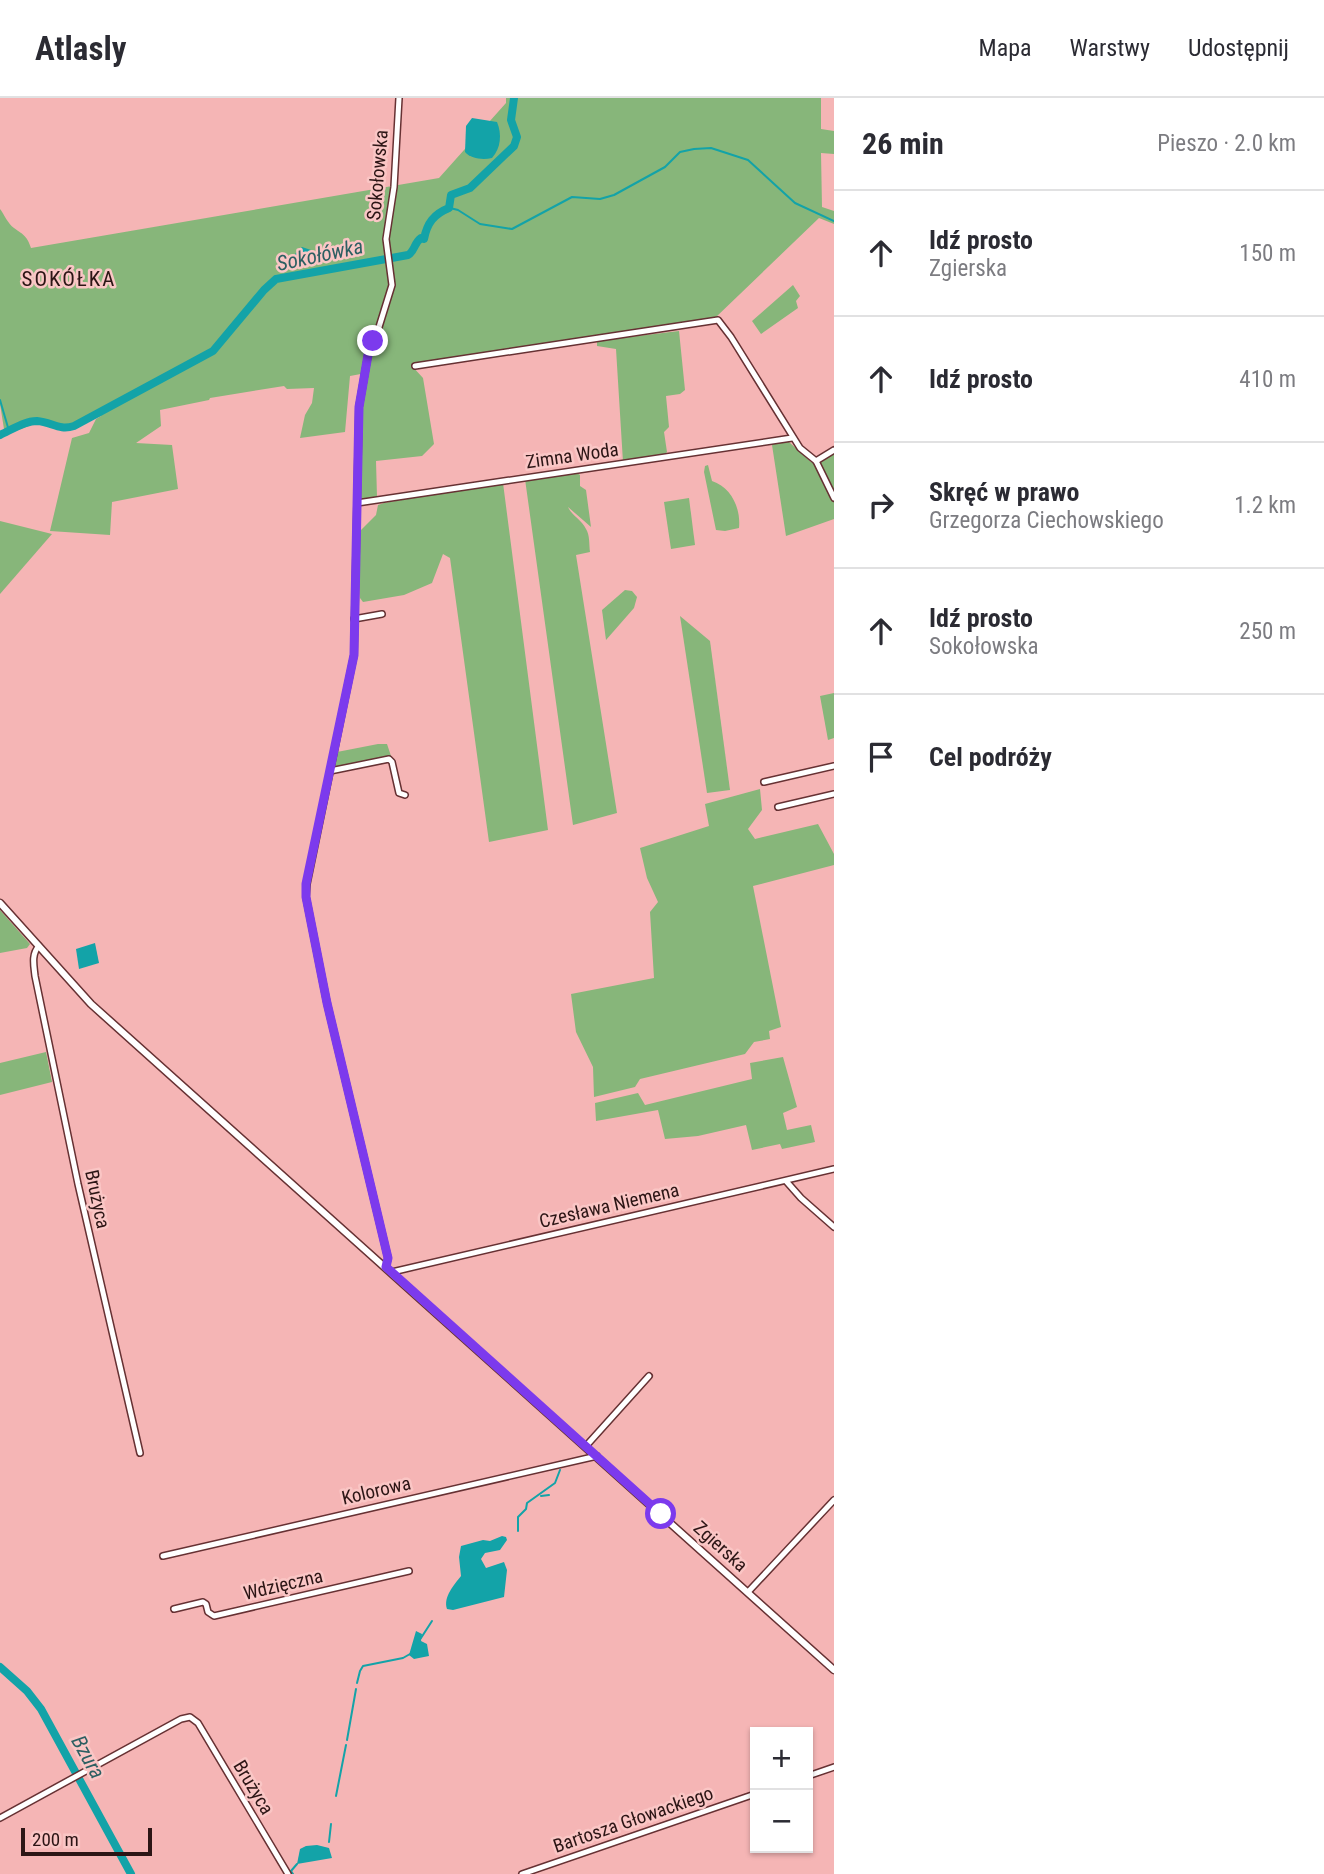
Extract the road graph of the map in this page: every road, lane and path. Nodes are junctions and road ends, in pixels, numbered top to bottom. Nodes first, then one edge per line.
1 (399, 98) edge
2 (415, 366) dead end
3 (793, 438) junction
4 (834, 450) edge
5 (816, 461) junction
6 (834, 498) edge
7 (357, 503) junction
8 (382, 614) dead end
9 (354, 618) junction
10 (834, 766) edge
11 (330, 771) junction
12 (764, 782) dead end
13 (834, 794) edge
14 (405, 795) dead end
15 (778, 807) dead end
16 (0, 903) edge
17 (36, 948) junction
18 (834, 1169) edge
19 (786, 1181) junction
20 (834, 1227) edge
21 (389, 1270) junction
22 (649, 1376) dead end
23 (586, 1446) junction
24 (140, 1453) dead end
25 (597, 1456) junction
26 (834, 1500) edge
27 (163, 1556) dead end
28 (409, 1571) dead end
29 (748, 1592) junction
30 (174, 1609) dead end
31 (834, 1670) edge
32 (834, 1767) edge
33 (813, 1774) edge
34 (750, 1796) edge
35 (0, 1818) edge
36 (288, 1874) edge
37 (522, 1874) edge

1 - 7 street, Sokołowska
2 - 3 street
3 - 5 street
3 - 7 street, Zimna Woda
4 - 5 street
5 - 6 street
7 - 9 street
8 - 9 street
9 - 11 street
10 - 12 street
11 - 14 street
11 - 21 street
13 - 15 street
16 - 17 main road, Zgierska
17 - 21 main road, Zgierska
17 - 24 street, Brużyca
18 - 19 street, Czesława Niemena
19 - 20 street
19 - 21 street, Czesława Niemena
21 - 23 main road, Zgierska
22 - 23 street
23 - 25 main road, Zgierska
25 - 27 street, Kolorowa
25 - 29 main road, Zgierska
26 - 29 street
28 - 30 street, Wdzięczna
29 - 31 main road, Zgierska
32 - 33 street
34 - 37 street, Bartosza Głowackiego
35 - 36 street, Brużyca

